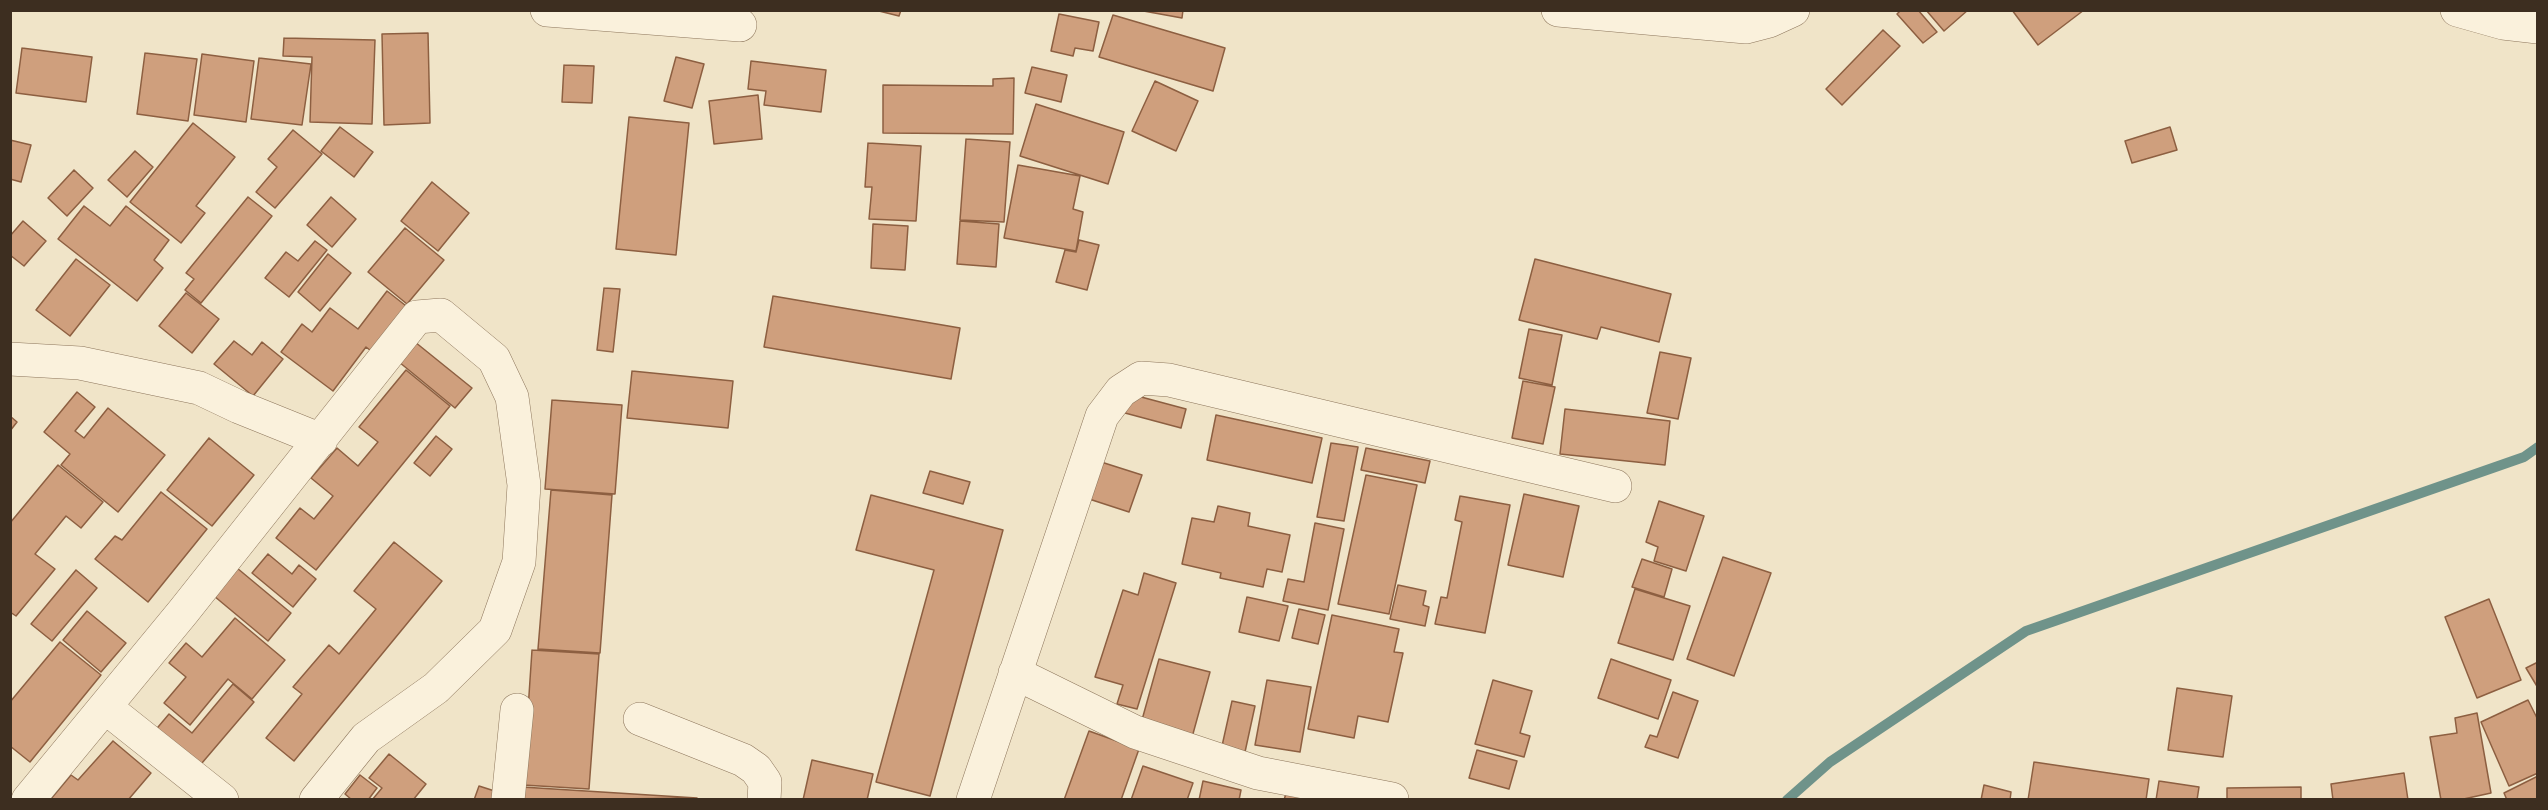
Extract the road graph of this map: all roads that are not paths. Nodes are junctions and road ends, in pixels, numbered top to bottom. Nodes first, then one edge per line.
1 (547, 10) edge
2 (1558, 10) edge
3 (1793, 10) edge
4 (2457, 10) edge
5 (740, 25) dead end
6 (2538, 27) edge
7 (10, 359) edge
8 (321, 440) junction
9 (1616, 486) dead end
10 (1015, 673) junction
11 (105, 707) junction
12 (517, 710) dead end
13 (640, 719) dead end
14 (1392, 799) edge
15 (28, 800) edge
16 (222, 800) edge
17 (316, 800) edge
18 (508, 800) edge
19 (764, 800) edge
20 (973, 800) edge

1 - 5 street
2 - 3 street
4 - 6 street
7 - 8 street
8 - 11 street
8 - 17 street
9 - 10 street
10 - 14 street
10 - 20 street
11 - 15 street
11 - 16 street
12 - 18 street
13 - 19 street

